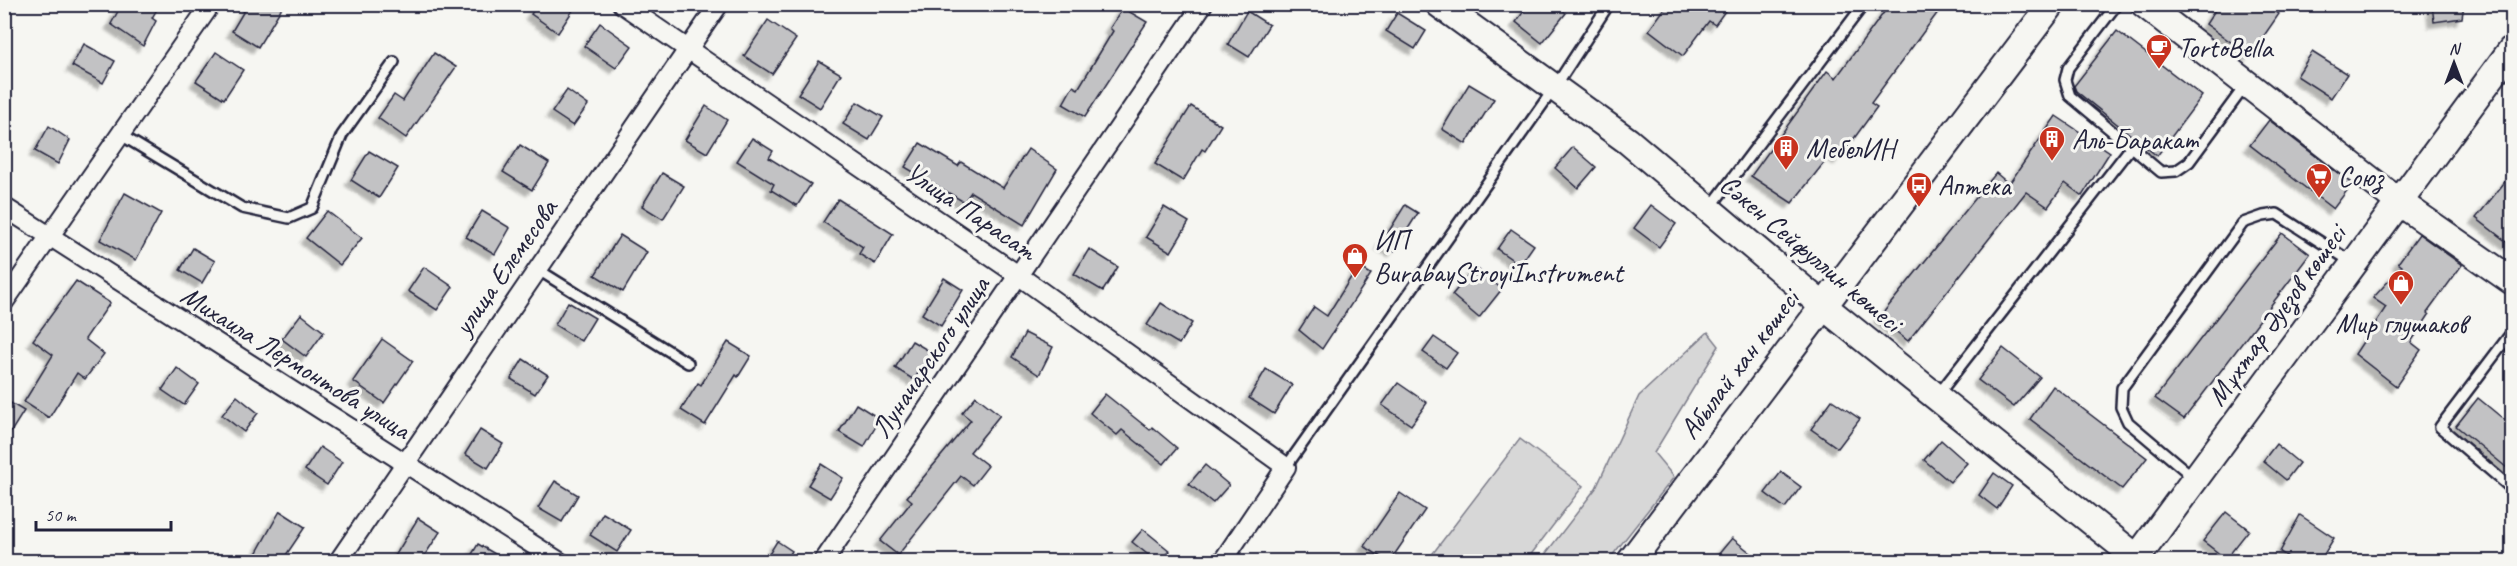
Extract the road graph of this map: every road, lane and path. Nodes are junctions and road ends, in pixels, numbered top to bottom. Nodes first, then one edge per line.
1 (211, 4) edge
2 (622, 4) edge
3 (719, 4) edge
4 (1203, 4) edge
5 (1439, 4) edge
6 (1609, 4) edge
7 (1864, 4) edge
8 (2052, 4) edge
9 (2117, 4) edge
10 (2144, 4) edge
11 (2512, 49) edge
12 (688, 50) junction
13 (394, 62) dead end
14 (2246, 84) junction
15 (1555, 87) junction
16 (121, 135) junction
17 (2131, 147) junction
18 (2399, 202) junction
19 (4, 207) edge
20 (1709, 210) junction
21 (50, 237) junction
22 (2353, 263) junction
23 (537, 268) junction
24 (1018, 275) junction
25 (2512, 282) edge
26 (4, 302) edge
27 (1822, 306) junction
28 (2512, 332) edge
29 (688, 363) dead end
30 (1936, 397) junction
31 (404, 462) junction
32 (1286, 467) junction
33 (2195, 478) junction
34 (2512, 489) edge
35 (2138, 560) edge
36 (338, 561) edge
37 (560, 561) edge
38 (823, 561) edge
39 (1222, 561) edge
40 (1630, 561) edge

1 - 16 street
2 - 12 street, Улица Парасат
3 - 12 street, улица Елемесова
4 - 24 street, Луначарского улица
5 - 15 street, Сәкен Сейфуллин көшесі
6 - 15 lane
7 - 20 lane
8 - 27 street, Абылай хан көшесі
9 - 17 lane
10 - 14 street
11 - 18 street, Мұхтар Әуезов көшесі
12 - 23 street, улица Елемесова
12 - 24 street, Улица Парасат
13 - 16 lane
14 - 17 lane
14 - 18 street
15 - 20 street, Сәкен Сейфуллин көшесі
15 - 32 lane
16 - 21 street
17 - 30 lane
18 - 22 street, Мұхтар Әуезов көшесі
18 - 25 street
19 - 21 street, Михаила Лермонтова улица
20 - 27 street, Сәкен Сейфуллин көшесі
21 - 26 street
21 - 31 street, Михаила Лермонтова улица
22 - 33 street, Мұхтар Әуезов көшесі
22 - 33 lane
23 - 29 lane
23 - 31 street, улица Елемесова
24 - 32 street, Улица Парасат
24 - 38 street, Луначарского улица
27 - 30 street, Сәкен Сейфуллин көшесі
27 - 40 street, Абылай хан көшесі
28 - 34 lane
30 - 35 street, Сәкен Сейфуллин көшесі
31 - 36 street, улица Елемесова
31 - 37 street, Михаила Лермонтова улица
32 - 39 street
33 - 35 street, Мұхтар Әуезов көшесі

